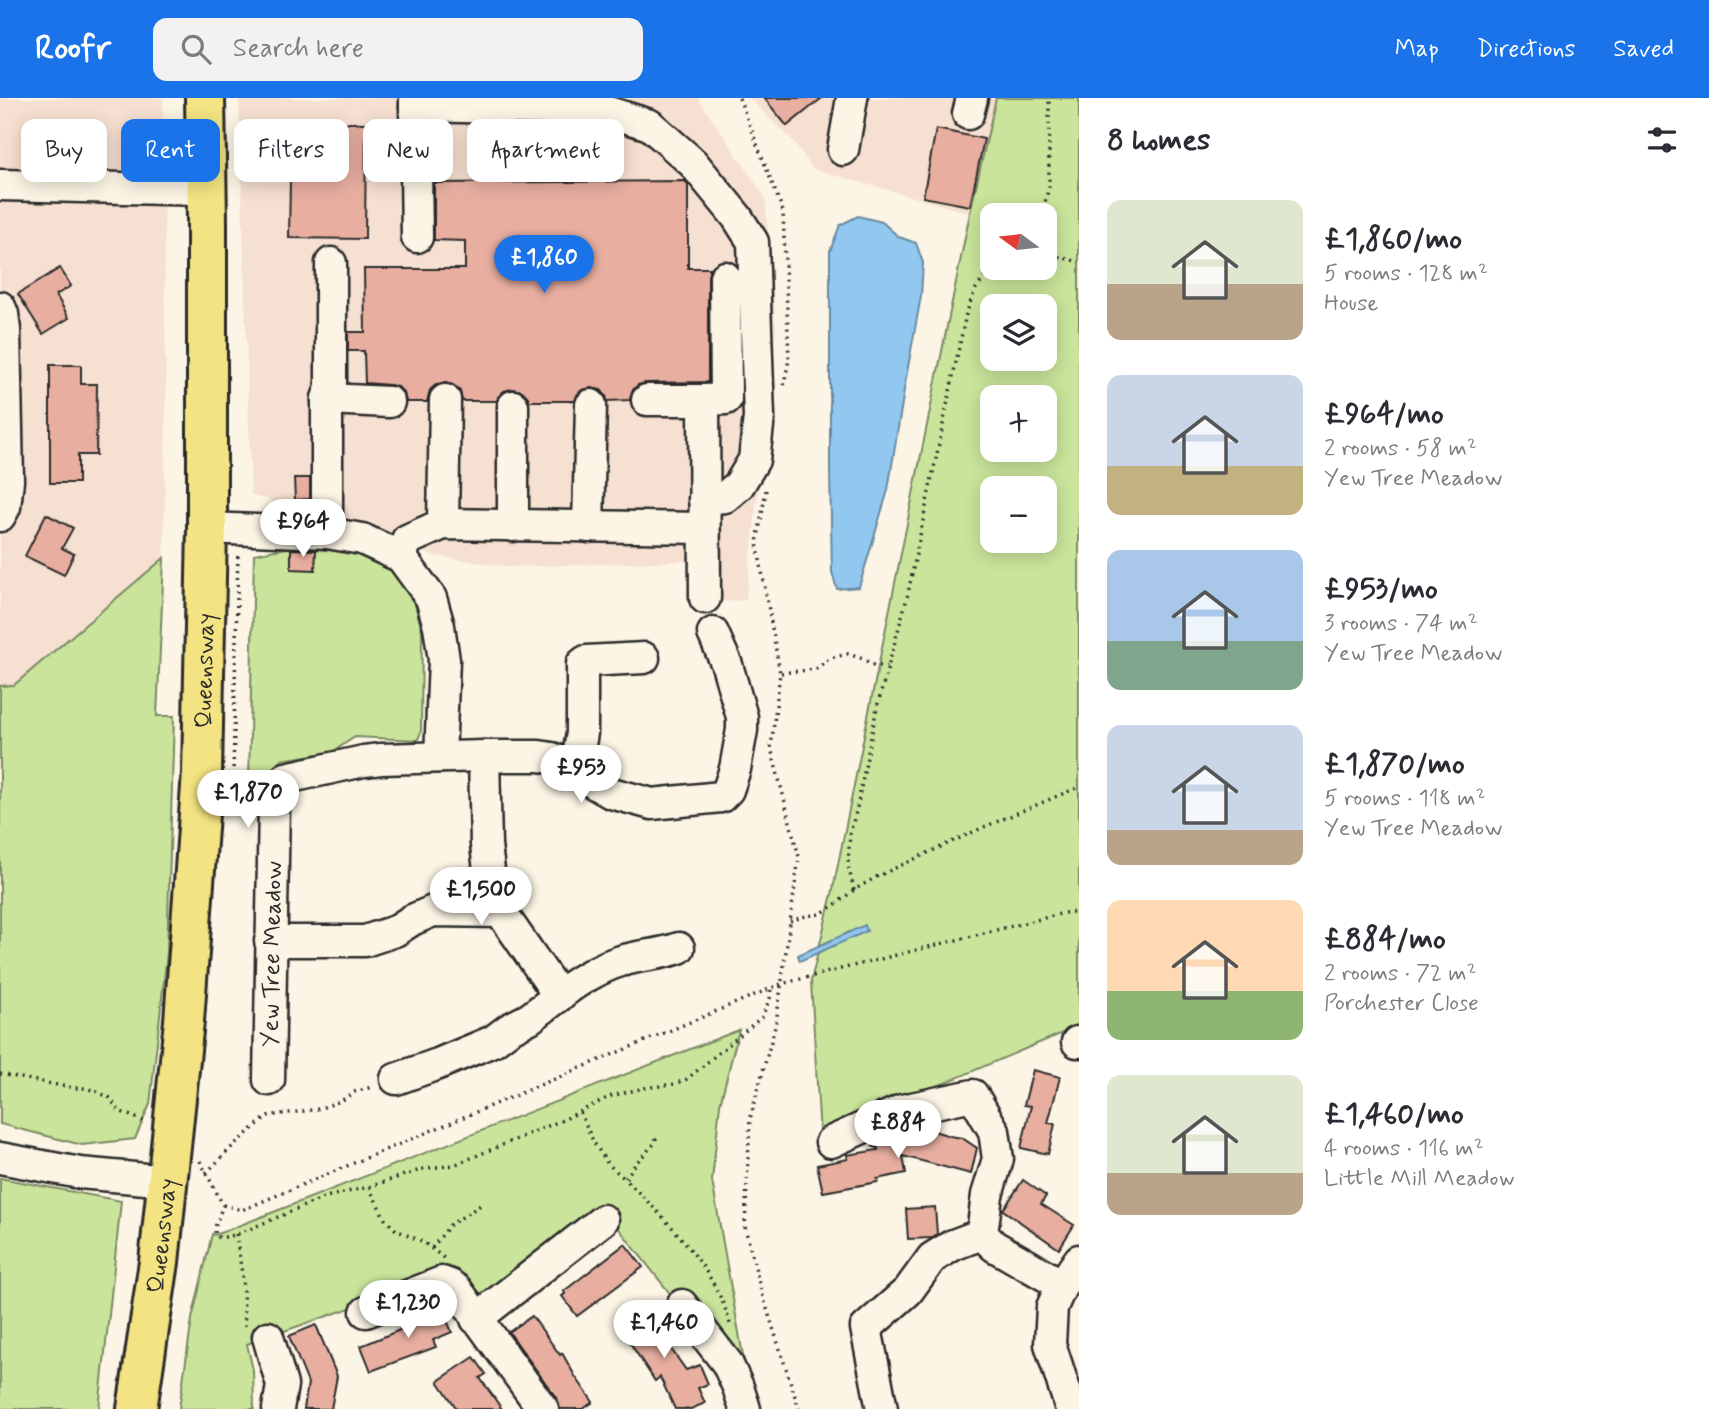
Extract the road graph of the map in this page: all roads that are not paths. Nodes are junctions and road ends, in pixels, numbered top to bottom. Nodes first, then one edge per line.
1 (205, 98) edge
2 (852, 98) edge
3 (415, 102) edge
4 (843, 150) dead end
5 (0, 184) edge
6 (207, 190) junction
7 (417, 237) dead end
8 (331, 263) dead end
9 (725, 277) dead end
10 (0, 307) edge
11 (327, 399) junction
12 (446, 400) dead end
13 (647, 400) dead end
14 (704, 400) junction
15 (388, 402) dead end
16 (591, 405) dead end
17 (513, 407) dead end
18 (704, 499) junction
19 (0, 516) edge
20 (443, 524) junction
21 (513, 526) junction
22 (588, 527) junction
23 (207, 528) junction
24 (704, 528) junction
25 (327, 533) junction
26 (401, 557) junction
27 (705, 598) dead end
28 (713, 633) dead end
29 (644, 658) dead end
30 (484, 756) junction
31 (440, 757) junction
32 (570, 768) junction
33 (501, 912) junction
34 (270, 941) junction
35 (679, 948) dead end
36 (559, 996) junction
37 (396, 1079) dead end
38 (269, 1080) dead end
39 (831, 1142) dead end
40 (0, 1158) edge
41 (167, 1181) junction
42 (603, 1220) dead end
43 (982, 1234) junction
44 (1079, 1260) edge
45 (1062, 1284) junction
46 (682, 1306) dead end
47 (366, 1312) dead end
48 (476, 1319) junction
49 (268, 1337) dead end
50 (742, 1398) edge
51 (137, 1409) edge
52 (278, 1409) edge
53 (542, 1409) edge
54 (882, 1409) edge
55 (1071, 1409) edge

1 - 6 main road, Queensway
2 - 4 street
3 - 7 street
3 - 18 street
5 - 6 street
6 - 23 main road, Queensway
8 - 11 street
9 - 14 street
10 - 19 street
11 - 15 street
11 - 25 street
12 - 20 street
13 - 14 street
14 - 18 street
16 - 22 street
17 - 21 street
18 - 24 street
20 - 21 street
20 - 26 street
21 - 22 street
22 - 24 street
23 - 25 street
23 - 41 main road, Queensway
24 - 27 street
25 - 26 street
26 - 31 street
28 - 32 street, Yew Tree Meadow
29 - 32 street
30 - 31 street, Yew Tree Meadow
30 - 32 street, Yew Tree Meadow
30 - 33 street
31 - 34 street, Yew Tree Meadow
33 - 34 street
33 - 36 street
34 - 38 street, Yew Tree Meadow
35 - 36 street
36 - 37 street
39 - 43 street
40 - 41 street
41 - 51 main road, Queensway
42 - 48 street
43 - 45 street
43 - 54 street
44 - 45 street
45 - 55 street
46 - 50 street
47 - 48 street
48 - 53 street
49 - 52 street

